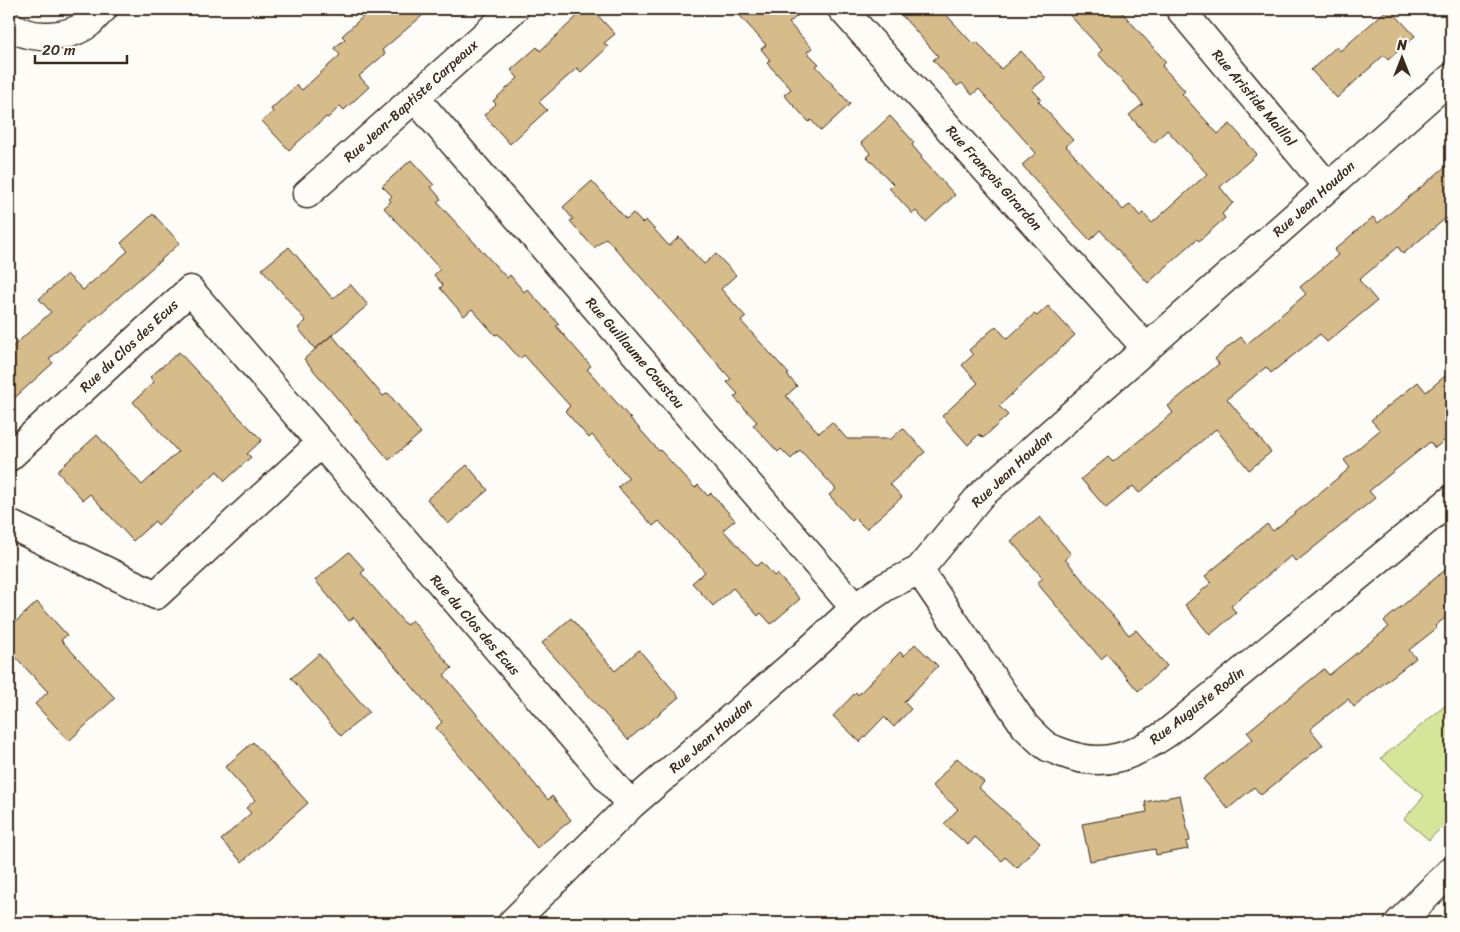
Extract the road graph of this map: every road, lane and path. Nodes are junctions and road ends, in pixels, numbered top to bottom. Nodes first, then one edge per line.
1 (103, 9) edge
2 (514, 9) edge
3 (842, 9) edge
4 (1180, 9) edge
5 (9, 25) edge
6 (1451, 78) edge
7 (415, 98) junction
8 (1328, 187) junction
9 (307, 194) dead end
10 (1146, 348) junction
11 (320, 444) junction
12 (9, 457) edge
13 (1451, 500) edge
14 (9, 524) edge
15 (919, 570) junction
16 (855, 608) junction
17 (631, 805) junction
18 (1451, 871) edge
19 (512, 923) edge
20 (1399, 923) edge

1 - 5 street
2 - 7 street, Rue Jean-Baptiste Carpeaux
3 - 10 street, Rue François Girardon
4 - 8 street, Rue Aristide Maillol
6 - 8 street, Rue Jean Houdon
7 - 9 street, Rue Jean-Baptiste Carpeaux
7 - 16 street, Rue Guillaume Coustou
8 - 10 street, Rue Jean Houdon
10 - 15 street, Rue Jean Houdon
11 - 12 street, Rue du Clos des Ecus
11 - 14 street
11 - 17 street, Rue du Clos des Ecus
13 - 15 street, Rue Auguste Rodin
15 - 16 street, Rue Jean Houdon
16 - 17 street, Rue Jean Houdon
17 - 19 street, Rue Jean Houdon
18 - 20 street

